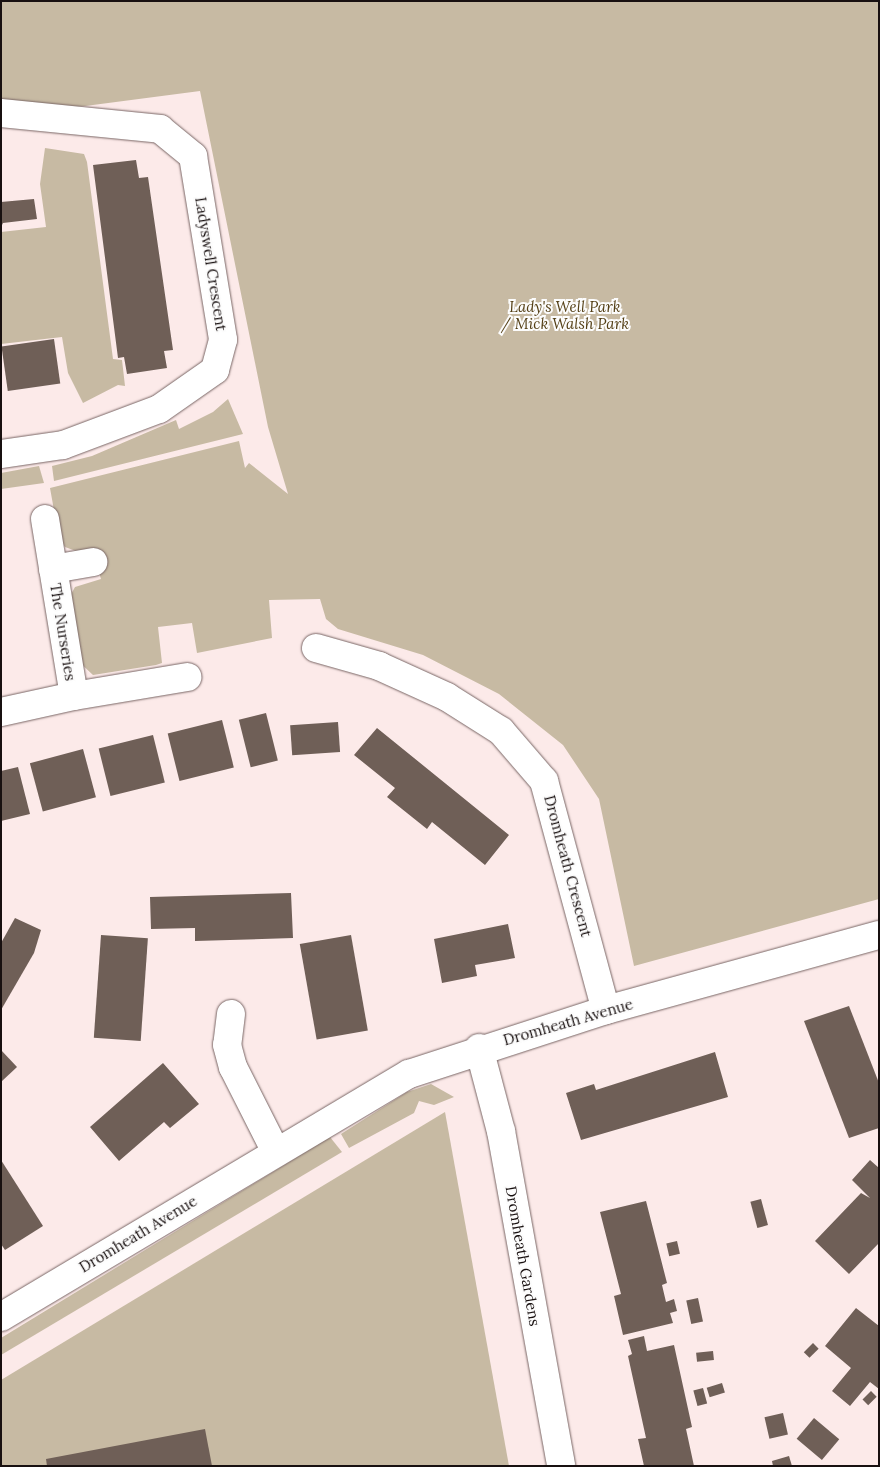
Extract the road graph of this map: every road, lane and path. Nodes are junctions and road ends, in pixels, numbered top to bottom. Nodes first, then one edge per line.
1 (1, 113) edge
2 (1, 454) edge
3 (45, 519) dead end
4 (92, 562) dead end
5 (53, 569) junction
6 (316, 648) dead end
7 (187, 676) dead end
8 (74, 696) junction
9 (1, 712) edge
10 (879, 935) edge
11 (606, 1010) junction
12 (231, 1014) dead end
13 (479, 1048) junction
14 (275, 1150) junction
15 (1, 1317) edge
16 (561, 1466) edge

1 - 2 street, Ladyswell Crescent
3 - 5 street, The Nurseries
4 - 5 street, The Nurseries
5 - 8 street, The Nurseries
6 - 11 street, Dromheath Crescent
7 - 8 street, The Nurseries
8 - 9 street, The Nurseries
10 - 11 street, Dromheath Avenue
11 - 13 street, Dromheath Avenue
12 - 14 street
13 - 14 street, Dromheath Avenue
13 - 16 street, Dromheath Gardens
14 - 15 street, Dromheath Avenue

